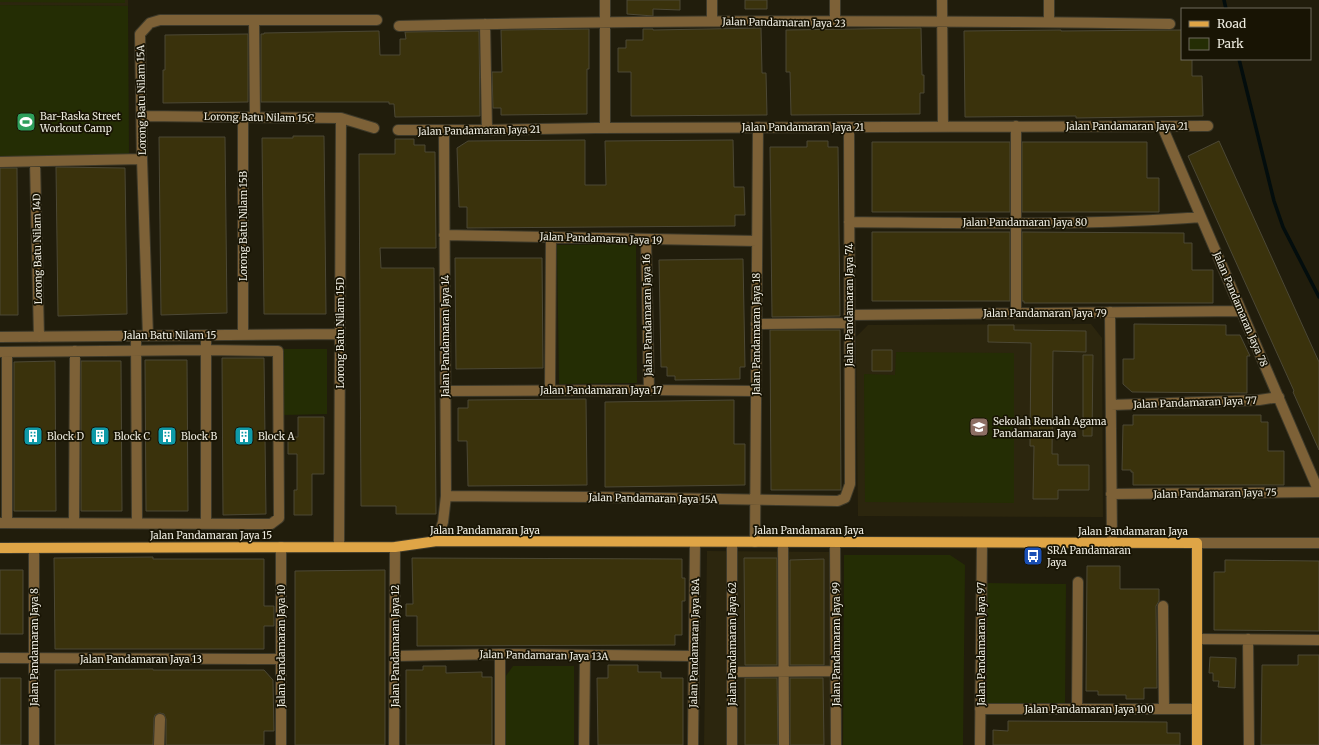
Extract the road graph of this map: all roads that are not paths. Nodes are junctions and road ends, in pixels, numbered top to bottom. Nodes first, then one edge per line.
1 (605, 0) edge
2 (712, 0) edge
3 (835, 0) edge
4 (942, 0) edge
5 (1049, 0) edge
6 (254, 20) junction
7 (377, 20) dead end
8 (712, 21) junction
9 (835, 22) junction
10 (1049, 22) junction
11 (604, 23) junction
12 (942, 23) junction
13 (485, 24) junction
14 (1170, 24) dead end
15 (399, 26) dead end
16 (142, 116) junction
17 (243, 117) junction
18 (255, 117) junction
19 (341, 118) junction
20 (943, 126) junction
21 (1016, 126) junction
22 (1162, 126) junction
23 (1208, 126) dead end
24 (758, 127) junction
25 (849, 127) junction
26 (374, 128) dead end
27 (605, 128) junction
28 (398, 130) dead end
29 (444, 130) junction
30 (487, 130) junction
31 (142, 159) junction
32 (0, 162) edge
33 (36, 162) junction
34 (1201, 217) junction
35 (849, 222) junction
36 (1016, 223) junction
37 (444, 235) junction
38 (551, 236) junction
39 (646, 239) junction
40 (757, 241) junction
41 (1241, 311) junction
42 (1110, 312) junction
43 (1016, 313) junction
44 (849, 319) junction
45 (756, 324) junction
46 (340, 334) junction
47 (206, 335) junction
48 (243, 335) junction
49 (277, 335) junction
50 (39, 336) junction
51 (136, 336) junction
52 (148, 336) junction
53 (0, 337) edge
54 (206, 350) junction
55 (75, 351) junction
56 (137, 351) junction
57 (278, 351) junction
58 (3, 352) edge
59 (550, 390) junction
60 (648, 390) junction
61 (445, 391) junction
62 (756, 391) junction
63 (1279, 397) junction
64 (1111, 405) junction
65 (850, 484) joint
66 (1319, 492) edge
67 (1111, 494) junction
68 (446, 496) junction
69 (755, 499) junction
70 (3, 523) edge
71 (74, 523) junction
72 (137, 523) junction
73 (206, 524) junction
74 (437, 541) junction
75 (422, 542) joint
76 (695, 542) junction
77 (732, 542) junction
78 (755, 542) junction
79 (783, 542) junction
80 (835, 542) junction
81 (982, 543) junction
82 (1112, 543) junction
83 (1197, 543) junction
84 (1319, 543) edge
85 (281, 547) junction
86 (339, 547) junction
87 (395, 547) junction
88 (0, 548) edge
89 (34, 548) junction
90 (1078, 582) dead end
91 (1163, 606) dead end
92 (1197, 639) junction
93 (1248, 639) junction
94 (1319, 640) edge
95 (500, 654) junction
96 (394, 656) junction
97 (585, 656) junction
98 (694, 656) junction
99 (0, 658) edge
100 (34, 658) junction
101 (281, 659) junction
102 (836, 671) junction
103 (732, 672) junction
104 (784, 672) junction
105 (980, 709) junction
106 (1077, 709) junction
107 (1164, 709) junction
108 (1197, 709) junction
109 (160, 719) dead end
110 (34, 745) edge
111 (159, 745) edge
112 (281, 745) edge
113 (394, 745) edge
114 (500, 745) edge
115 (584, 745) edge
116 (693, 745) edge
117 (732, 745) edge
118 (784, 745) edge
119 (836, 745) edge
120 (980, 745) edge
121 (1197, 745) edge
122 (1249, 745) edge

1 - 11 street
2 - 8 street
3 - 9 street
4 - 12 street
5 - 10 street
6 - 7 street, Lorong Batu Nilam 15A
6 - 16 street, Lorong Batu Nilam 15A
6 - 18 street
8 - 9 street, Jalan Pandamaran Jaya 23
8 - 11 street, Jalan Pandamaran Jaya 23
9 - 12 street, Jalan Pandamaran Jaya 23
10 - 12 street, Jalan Pandamaran Jaya 23
10 - 14 street, Jalan Pandamaran Jaya 23
11 - 13 street, Jalan Pandamaran Jaya 23
11 - 27 street
12 - 20 street
13 - 15 street, Jalan Pandamaran Jaya 23
13 - 30 street
16 - 17 street, Lorong Batu Nilam 15C
16 - 31 street, Lorong Batu Nilam 15A
17 - 18 street, Lorong Batu Nilam 15C
17 - 48 street, Lorong Batu Nilam 15B
18 - 19 street, Lorong Batu Nilam 15C
19 - 26 street, Lorong Batu Nilam 15C
19 - 46 street, Lorong Batu Nilam 15D
20 - 21 street, Jalan Pandamaran Jaya 21
20 - 25 street, Jalan Pandamaran Jaya 21
21 - 22 street, Jalan Pandamaran Jaya 21
21 - 36 street
22 - 23 street, Jalan Pandamaran Jaya 21
22 - 34 street, Jalan Pandamaran Jaya 78
24 - 25 street, Jalan Pandamaran Jaya 21
24 - 27 street, Jalan Pandamaran Jaya 21
24 - 40 street, Jalan Pandamaran Jaya 18
25 - 35 street, Jalan Pandamaran Jaya 74
27 - 30 street, Jalan Pandamaran Jaya 21
28 - 29 street, Jalan Pandamaran Jaya 21
29 - 30 street, Jalan Pandamaran Jaya 21
29 - 37 street, Jalan Pandamaran Jaya 14
31 - 33 street
31 - 52 street, Lorong Batu Nilam 15A
32 - 33 street
33 - 50 street, Lorong Batu Nilam 14D
34 - 36 street, Jalan Pandamaran Jaya 80
34 - 41 street, Jalan Pandamaran Jaya 78
35 - 36 street, Jalan Pandamaran Jaya 80
35 - 44 street, Jalan Pandamaran Jaya 74
36 - 43 street
37 - 38 street, Jalan Pandamaran Jaya 19
37 - 61 street, Jalan Pandamaran Jaya 14
38 - 39 street, Jalan Pandamaran Jaya 19
38 - 59 street
39 - 40 street, Jalan Pandamaran Jaya 19
39 - 60 street, Jalan Pandamaran Jaya 16
40 - 45 street, Jalan Pandamaran Jaya 18
41 - 42 street, Jalan Pandamaran Jaya 79
41 - 63 street, Jalan Pandamaran Jaya 78
42 - 43 street, Jalan Pandamaran Jaya 79
42 - 64 street
43 - 44 street, Jalan Pandamaran Jaya 79
44 - 45 street, Jalan Pandamaran Jaya 79
44 - 65 street, Jalan Pandamaran Jaya 74
45 - 62 street, Jalan Pandamaran Jaya 18
46 - 49 street, Jalan Batu Nilam 15
46 - 86 street, Lorong Batu Nilam 15D
47 - 48 street, Jalan Batu Nilam 15
47 - 52 street, Jalan Batu Nilam 15
47 - 54 street
48 - 49 street, Jalan Batu Nilam 15
49 - 57 street
50 - 51 street, Jalan Batu Nilam 15
50 - 53 street, Jalan Batu Nilam 15
51 - 52 street, Jalan Batu Nilam 15
51 - 56 street
54 - 56 street
54 - 57 street
54 - 73 street
55 - 56 street
55 - 58 street
55 - 71 street
56 - 72 street
57 - 73 street
58 - 70 street
59 - 60 street, Jalan Pandamaran Jaya 17
59 - 61 street, Jalan Pandamaran Jaya 17
60 - 62 street, Jalan Pandamaran Jaya 17
61 - 68 street, Jalan Pandamaran Jaya 14
62 - 69 street, Jalan Pandamaran Jaya 18
63 - 64 street, Jalan Pandamaran Jaya 77
63 - 66 street, Jalan Pandamaran Jaya 78
64 - 67 street
65 - 69 street, Jalan Pandamaran Jaya 15A
66 - 67 street, Jalan Pandamaran Jaya 75
67 - 82 street
68 - 69 street, Jalan Pandamaran Jaya 15A
68 - 74 street, Jalan Pandamaran Jaya 14
69 - 78 street, Jalan Pandamaran Jaya 18
70 - 71 street
71 - 72 street
72 - 73 street
74 - 75 main road, Jalan Pandamaran Jaya
74 - 76 main road, Jalan Pandamaran Jaya
75 - 87 main road, Jalan Pandamaran Jaya 15
76 - 77 main road, Jalan Pandamaran Jaya
76 - 98 street, Jalan Pandamaran Jaya 18A
77 - 78 main road, Jalan Pandamaran Jaya
77 - 103 street, Jalan Pandamaran Jaya 62
78 - 79 main road, Jalan Pandamaran Jaya
79 - 80 main road, Jalan Pandamaran Jaya
79 - 104 street
80 - 81 main road, Jalan Pandamaran Jaya
80 - 102 street, Jalan Pandamaran Jaya 99
81 - 82 main road, Jalan Pandamaran Jaya
81 - 105 street, Jalan Pandamaran Jaya 97
82 - 83 main road, Jalan Pandamaran Jaya
83 - 84 street, Jalan Pandamaran Jaya
83 - 92 main road, Jalan Pandamaran Jaya
85 - 86 main road, Jalan Pandamaran Jaya 15
85 - 89 main road, Jalan Pandamaran Jaya 15
85 - 101 street, Jalan Pandamaran Jaya 10
86 - 87 main road, Jalan Pandamaran Jaya 15
87 - 96 street, Jalan Pandamaran Jaya 12
88 - 89 main road, Jalan Pandamaran Jaya 15
89 - 100 street, Jalan Pandamaran Jaya 8
90 - 106 street
91 - 107 street
92 - 93 street
92 - 108 main road, Jalan Pandamaran Jaya
93 - 94 street
93 - 122 street
95 - 96 street, Jalan Pandamaran Jaya 13A
95 - 97 street, Jalan Pandamaran Jaya 13A
95 - 114 street
96 - 113 street, Jalan Pandamaran Jaya 12
97 - 98 street, Jalan Pandamaran Jaya 13A
97 - 115 street
98 - 116 street, Jalan Pandamaran Jaya 18A
99 - 100 street, Jalan Pandamaran Jaya 13
100 - 101 street, Jalan Pandamaran Jaya 13
100 - 110 street, Jalan Pandamaran Jaya 8
101 - 112 street, Jalan Pandamaran Jaya 10
102 - 104 street
102 - 119 street, Jalan Pandamaran Jaya 99
103 - 104 street
103 - 117 street, Jalan Pandamaran Jaya 62
104 - 118 street
105 - 106 street, Jalan Pandamaran Jaya 100
105 - 120 street, Jalan Pandamaran Jaya 97
106 - 107 street, Jalan Pandamaran Jaya 100
107 - 108 street, Jalan Pandamaran Jaya 100
108 - 121 main road, Jalan Pandamaran Jaya
109 - 111 street

